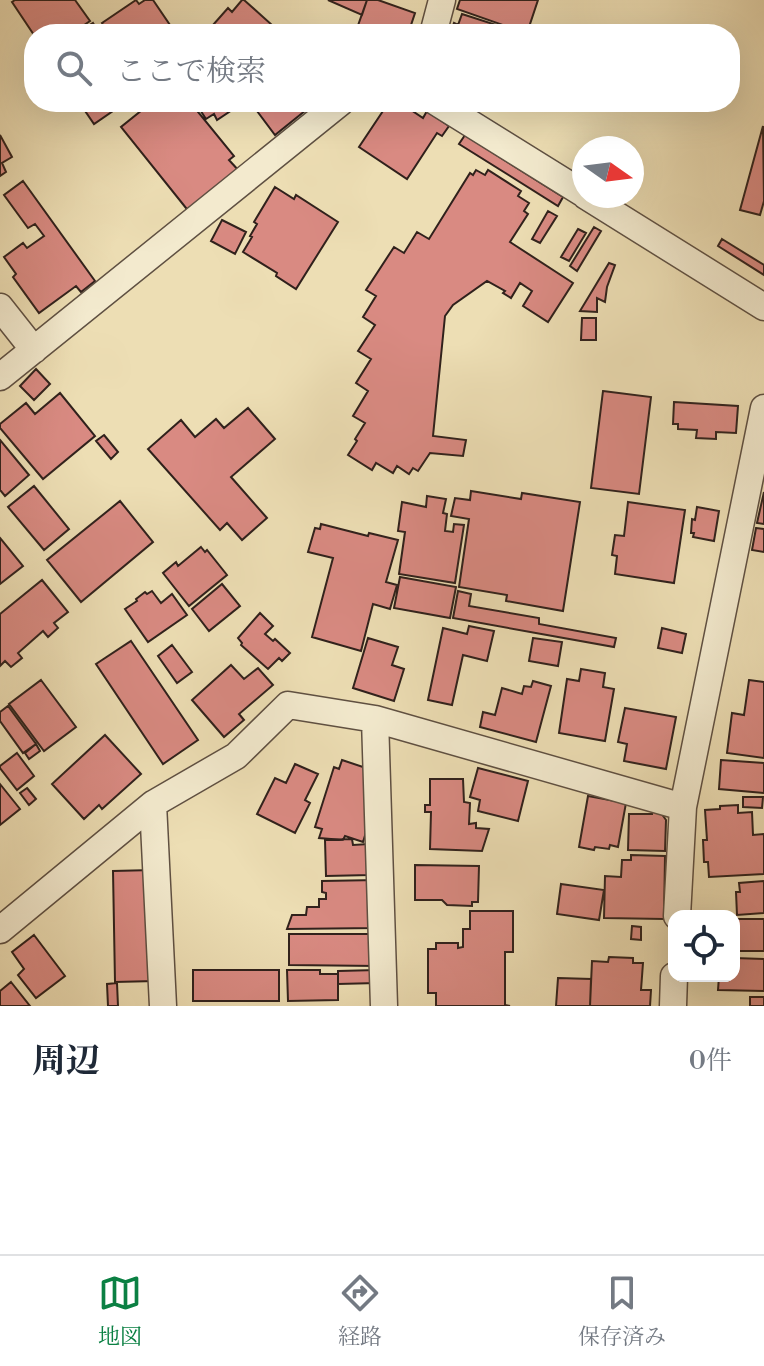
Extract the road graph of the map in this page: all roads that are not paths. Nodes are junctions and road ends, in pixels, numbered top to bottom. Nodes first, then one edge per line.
1 (442, 0) edge
2 (436, 24) edge
3 (329, 112) edge
4 (452, 112) edge
5 (572, 187) edge
6 (606, 208) edge
7 (0, 307) edge
8 (764, 307) edge
9 (34, 350) junction
10 (0, 377) edge
11 (764, 408) edge
12 (375, 719) junction
13 (153, 804) junction
14 (683, 807) junction
15 (677, 910) edge
16 (0, 930) edge
17 (674, 982) edge
18 (163, 1006) edge
19 (384, 1006) edge
20 (673, 1006) edge

1 - 2 street
3 - 9 street
4 - 5 street
6 - 8 street
7 - 9 street
9 - 10 street
11 - 14 street
12 - 13 street
12 - 14 street
12 - 19 street
13 - 16 street
13 - 18 street
14 - 15 street
17 - 20 street

